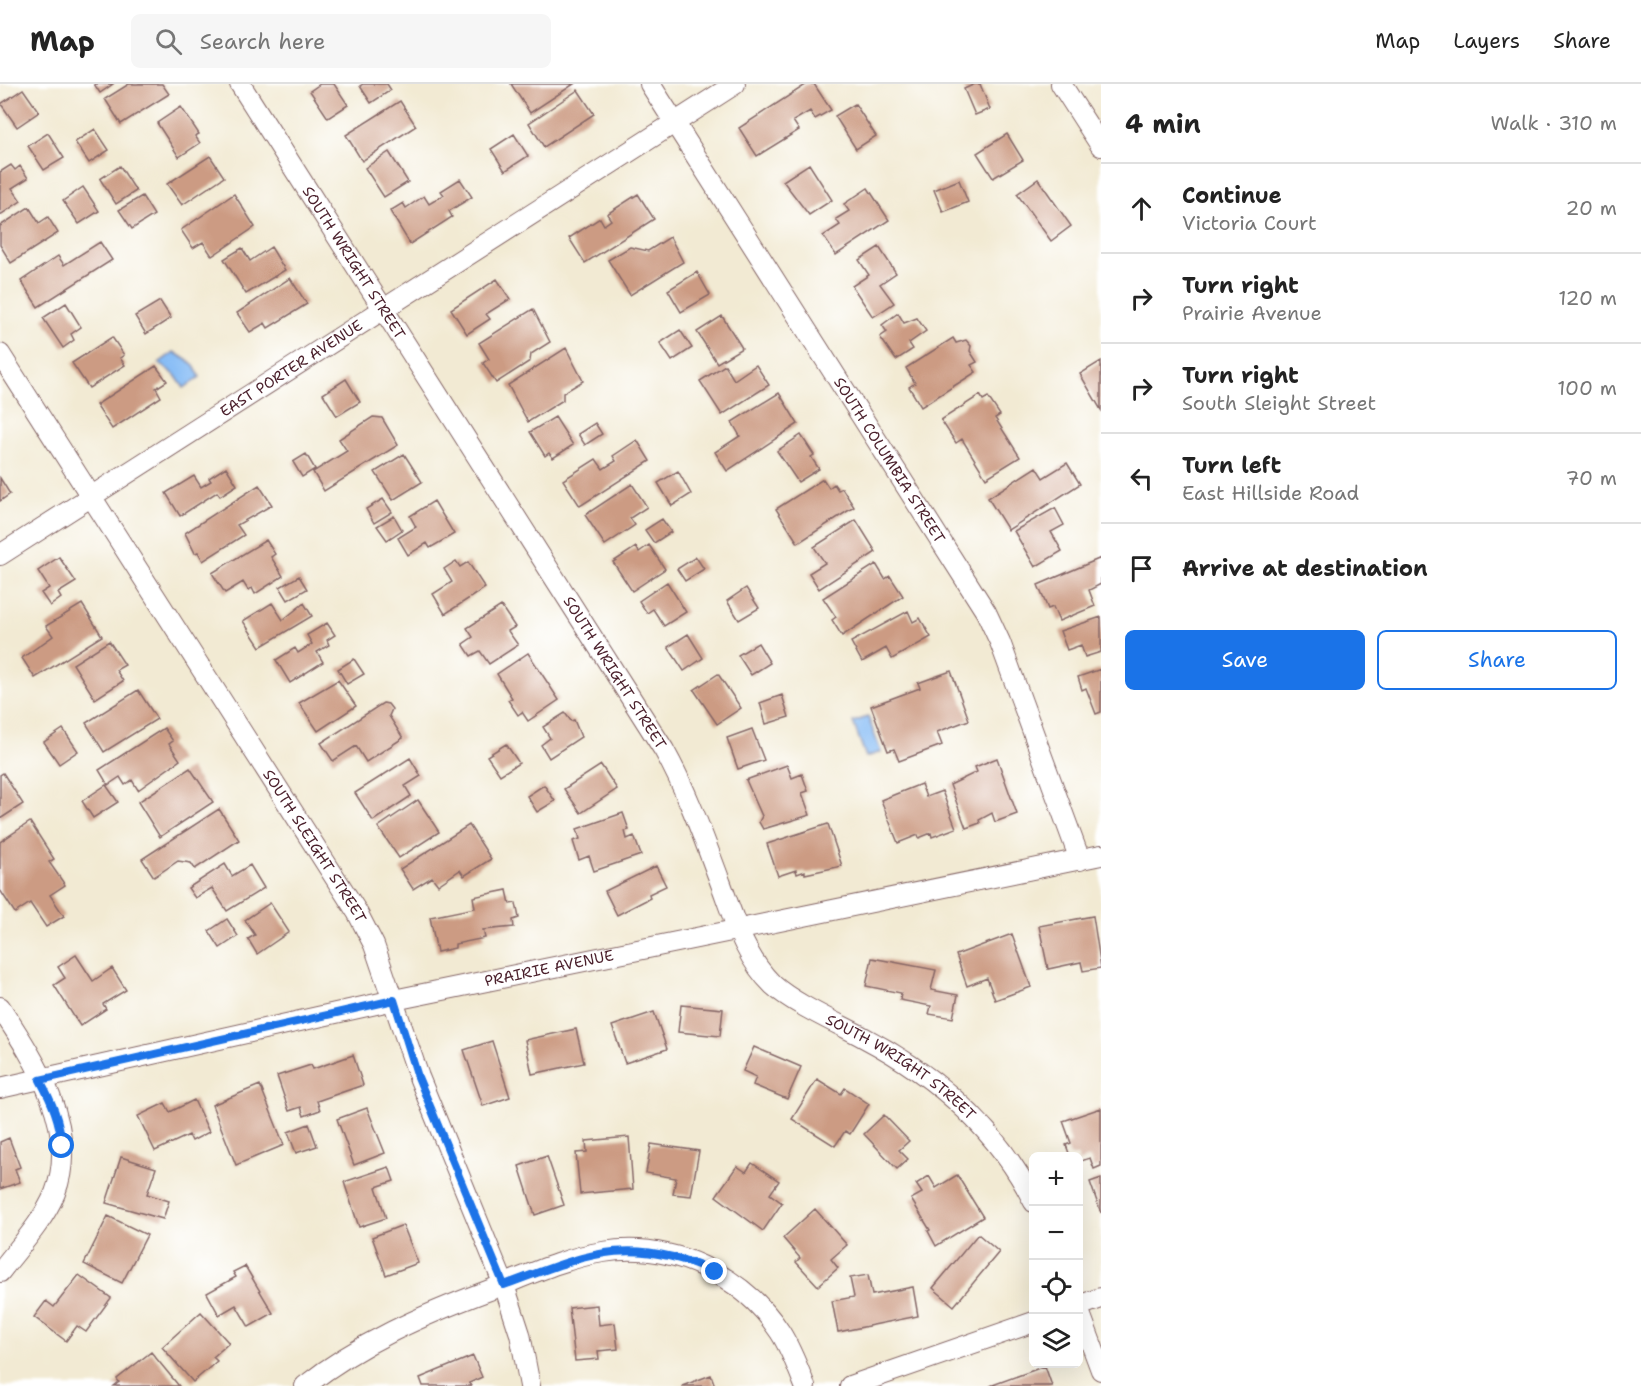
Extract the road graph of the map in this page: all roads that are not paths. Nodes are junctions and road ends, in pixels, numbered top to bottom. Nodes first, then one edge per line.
1 (240, 84) edge
2 (650, 84) edge
3 (735, 84) edge
4 (1061, 84) edge
5 (675, 122) junction
6 (1101, 146) edge
7 (384, 310) junction
8 (0, 354) edge
9 (91, 497) junction
10 (0, 555) edge
11 (1101, 855) edge
12 (1080, 860) junction
13 (738, 930) junction
14 (394, 1000) junction
15 (0, 1007) edge
16 (40, 1080) junction
17 (0, 1088) edge
18 (1029, 1194) edge
19 (0, 1272) edge
20 (504, 1285) junction
21 (1101, 1298) edge
22 (1083, 1305) edge
23 (1081, 1314) edge
24 (1029, 1324) edge
25 (1101, 1370) edge
26 (305, 1386) edge
27 (530, 1386) edge
28 (806, 1386) edge
29 (850, 1386) edge

1 - 7 street, SOUTH WRIGHT STREET
2 - 5 street, SOUTH COLUMBIA STREET
3 - 5 street, EAST PORTER AVENUE
4 - 6 street
5 - 7 street, EAST PORTER AVENUE
5 - 12 street, SOUTH COLUMBIA STREET
7 - 9 street, EAST PORTER AVENUE
7 - 13 street, SOUTH WRIGHT STREET
8 - 9 street, SOUTH SLEIGHT STREET
9 - 10 street, EAST PORTER AVENUE
9 - 14 street, SOUTH SLEIGHT STREET
11 - 12 street, PRAIRIE AVENUE
12 - 13 street, PRAIRIE AVENUE
13 - 14 street, PRAIRIE AVENUE
13 - 18 street, SOUTH WRIGHT STREET
14 - 16 street, PRAIRIE AVENUE
14 - 20 street, SOUTH SLEIGHT STREET
15 - 16 street
16 - 17 street, PRAIRIE AVENUE
16 - 19 street
20 - 26 street
20 - 27 street, SOUTH SLEIGHT STREET
20 - 28 street
21 - 22 street
23 - 25 street
24 - 29 street

